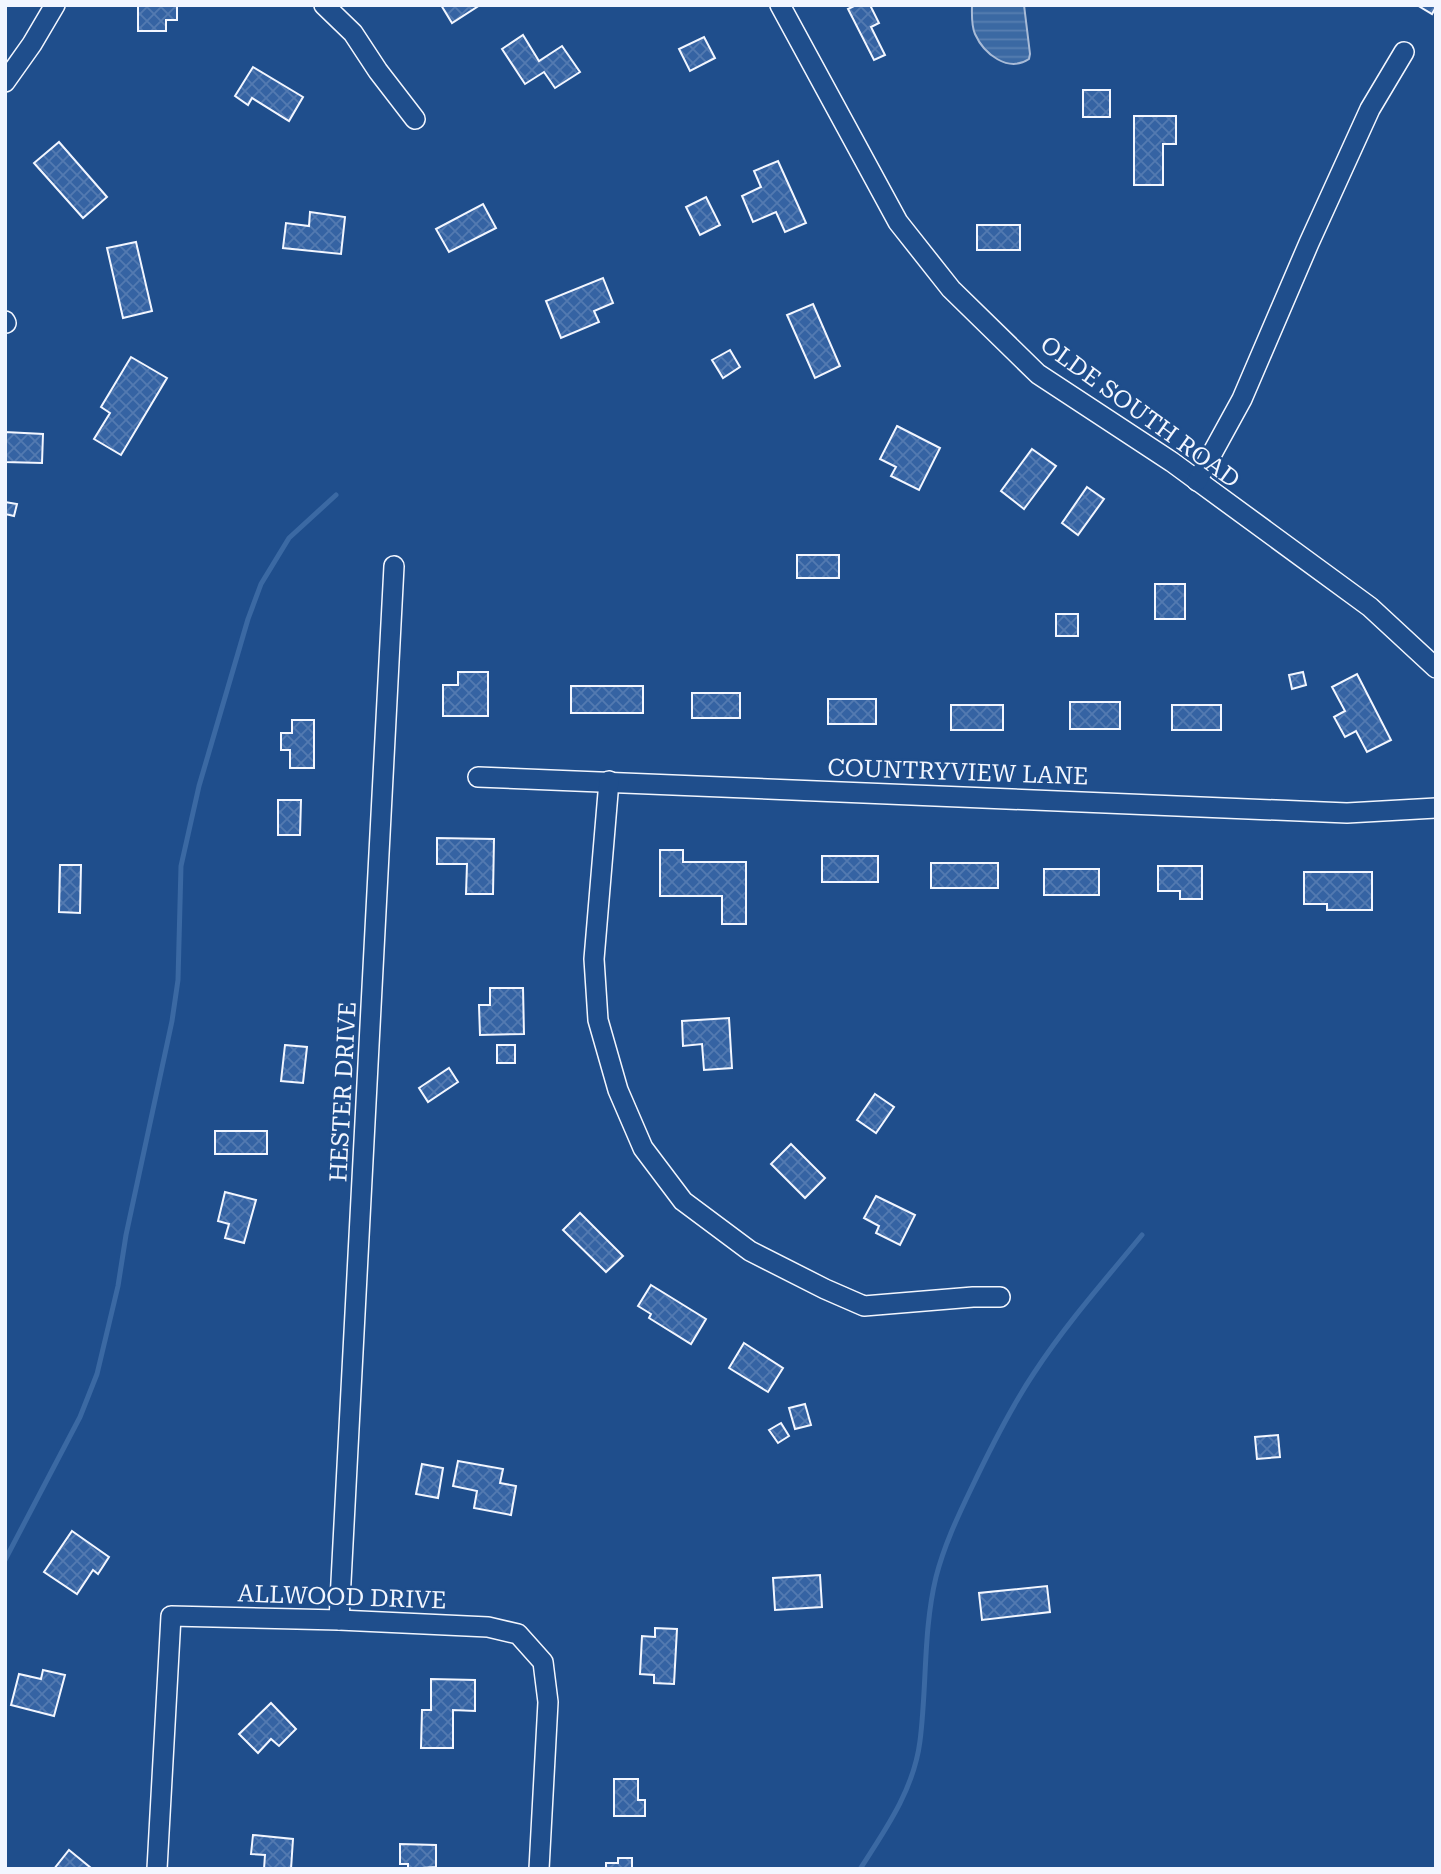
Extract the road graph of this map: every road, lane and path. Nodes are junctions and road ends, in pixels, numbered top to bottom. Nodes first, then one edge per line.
1 (55, 5) edge
2 (324, 5) edge
3 (780, 5) edge
4 (1404, 52) dead end
5 (5, 82) edge
6 (415, 119) dead end
7 (1197, 481) junction
8 (394, 566) dead end
9 (1436, 668) edge
10 (478, 777) dead end
11 (609, 781) junction
12 (1436, 808) edge
13 (1000, 1297) dead end
14 (339, 1620) junction
15 (157, 1869) edge
16 (539, 1869) edge

1 - 5 street
2 - 6 street
3 - 7 street, OLDE SOUTH ROAD
4 - 7 street
7 - 9 street, OLDE SOUTH ROAD
8 - 14 street, HESTER DRIVE
10 - 11 street, COUNTRYVIEW LANE
11 - 12 street, COUNTRYVIEW LANE
11 - 13 street
14 - 15 street, ALLWOOD DRIVE
14 - 16 street, ALLWOOD DRIVE

